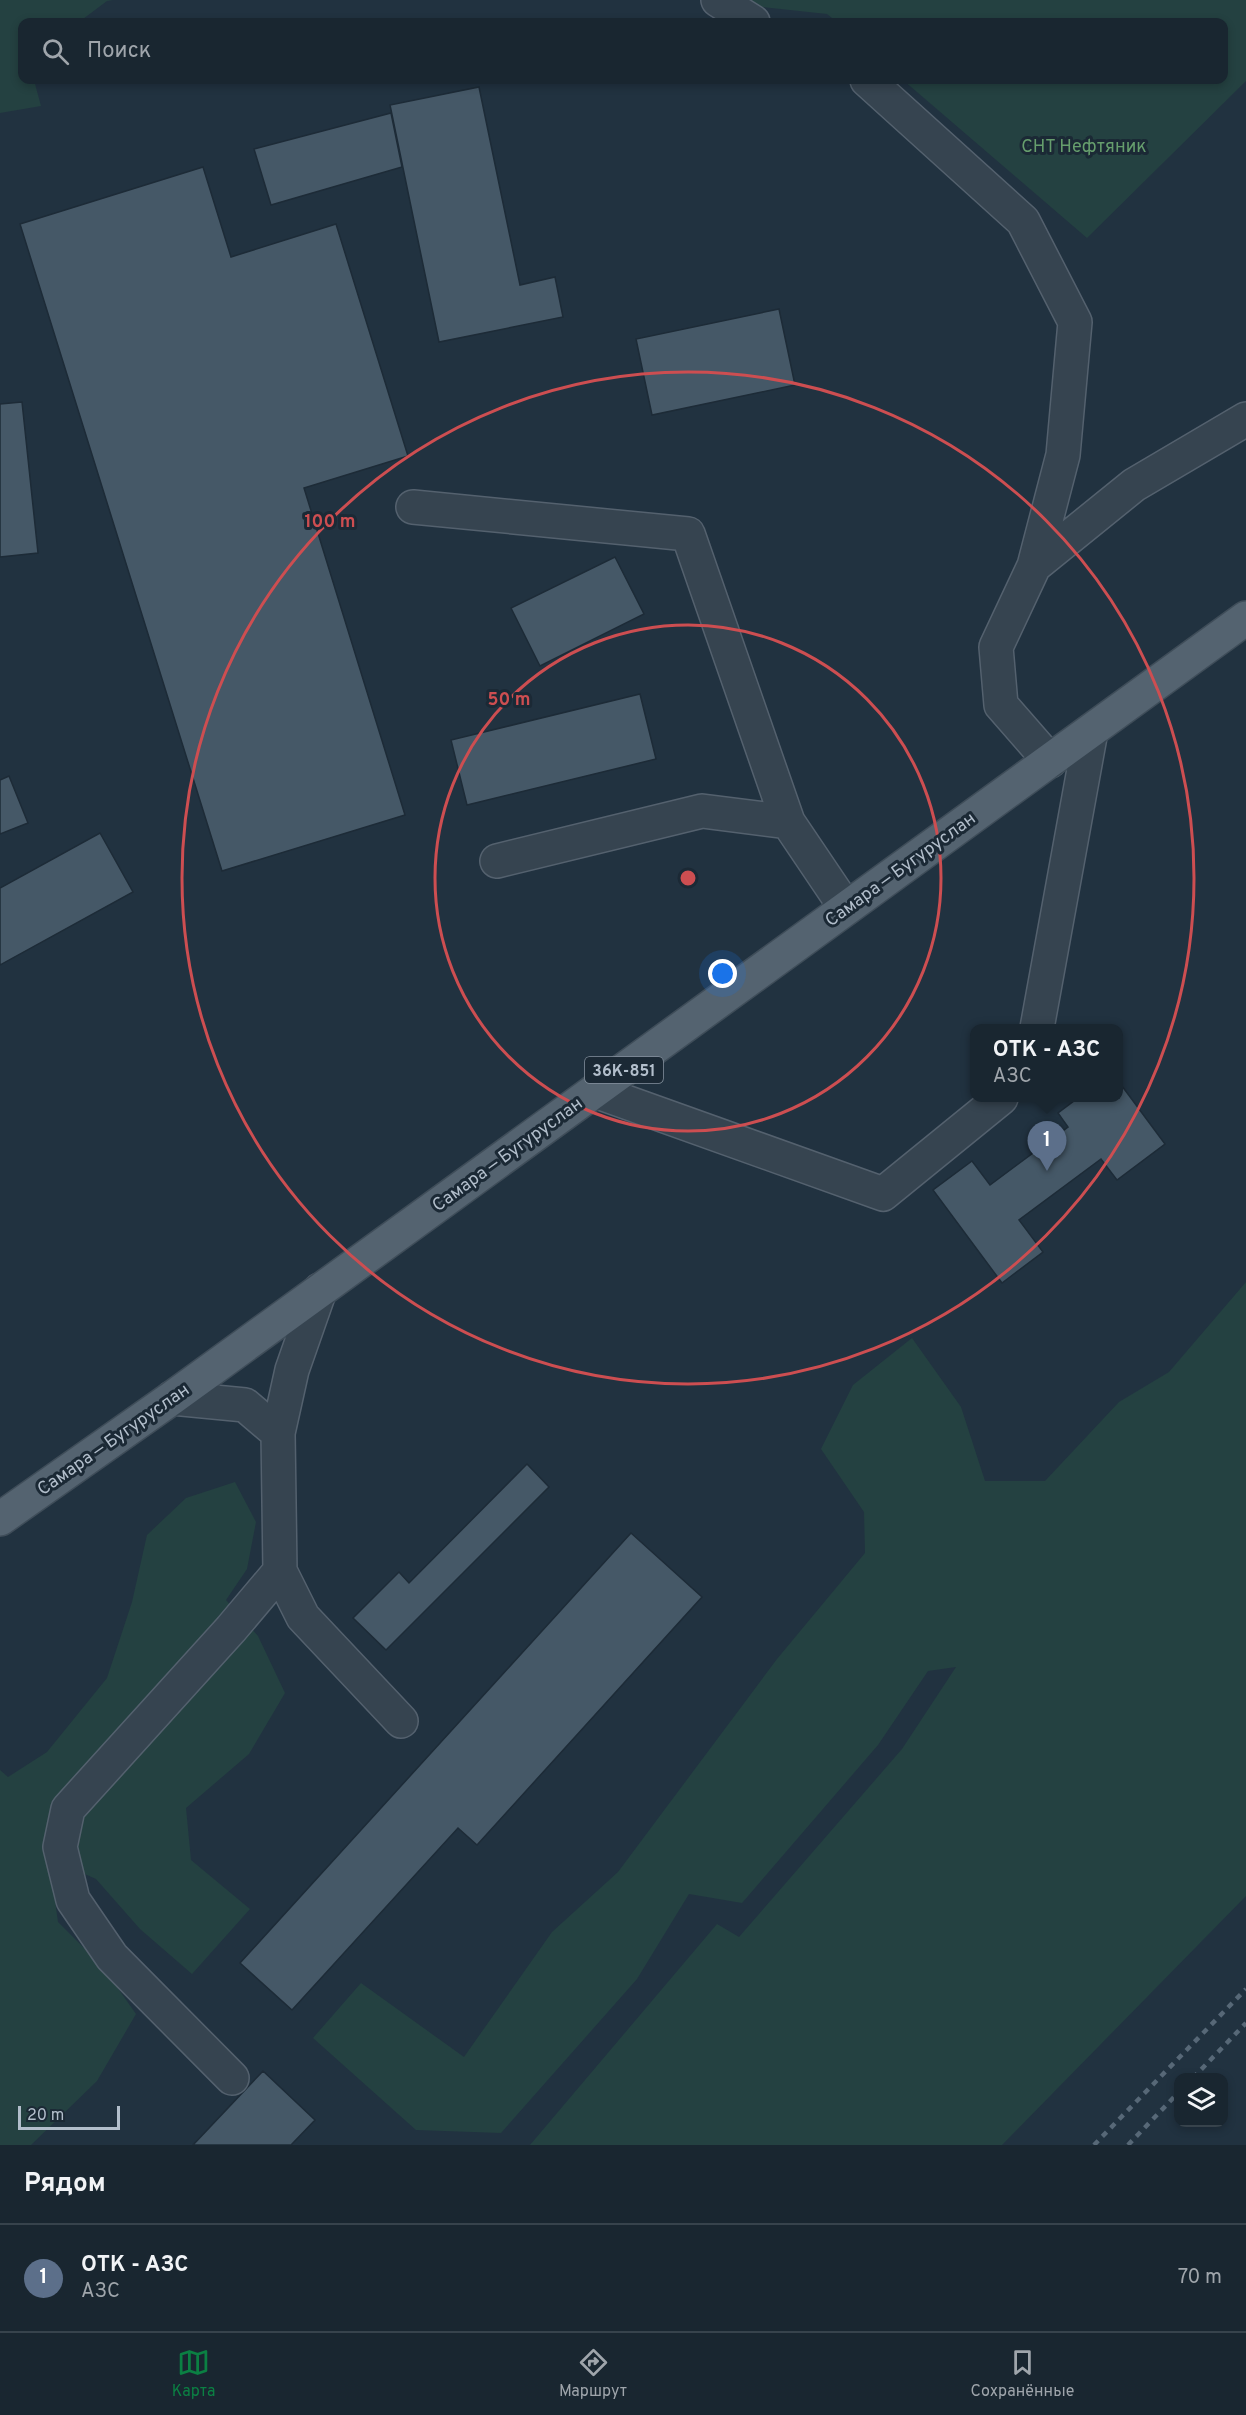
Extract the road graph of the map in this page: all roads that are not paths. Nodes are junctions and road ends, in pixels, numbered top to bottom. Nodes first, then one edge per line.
1 (718, 0) edge
2 (747, 18) edge
3 (871, 84) edge
4 (1246, 419) edge
5 (413, 507) dead end
6 (1034, 566) junction
7 (1246, 618) edge
8 (1091, 731) junction
9 (1050, 761) junction
10 (788, 822) junction
11 (497, 861) dead end
12 (846, 908) junction
13 (1038, 1024) edge
14 (595, 1091) junction
15 (996, 1102) edge
16 (320, 1290) junction
17 (172, 1398) junction
18 (278, 1433) junction
19 (0, 1519) edge
20 (280, 1571) junction
21 (401, 1721) dead end
22 (232, 2078) dead end

1 - 2 lane
3 - 6 lane
4 - 6 lane
5 - 10 lane
6 - 9 lane
7 - 8 main road, Самара — Бугуруслан / 36К-851
8 - 9 main road, Самара — Бугуруслан / 36К-851
8 - 13 lane
9 - 12 main road, Самара — Бугуруслан / 36К-851
10 - 11 lane
10 - 12 lane
12 - 14 main road, Самара — Бугуруслан / 36К-851
14 - 15 lane
14 - 16 main road, Самара — Бугуруслан / 36К-851
16 - 17 main road, Самара — Бугуруслан / 36К-851
16 - 18 lane
17 - 18 lane
17 - 19 main road, Самара — Бугуруслан / 36К-851
18 - 20 lane
20 - 21 lane
20 - 22 lane

